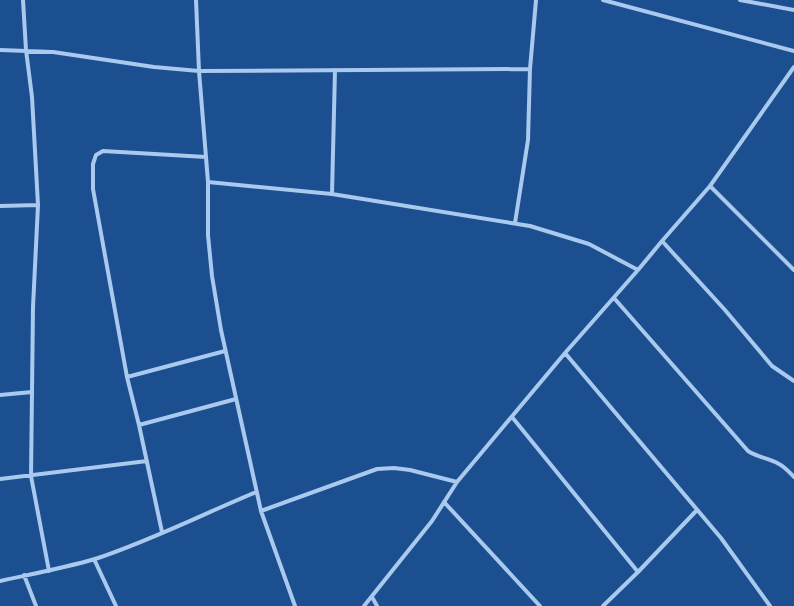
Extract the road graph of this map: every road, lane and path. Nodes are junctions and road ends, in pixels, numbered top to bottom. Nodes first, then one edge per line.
1 (23, 0) edge
2 (196, 0) edge
3 (536, 0) edge
4 (603, 0) edge
5 (740, 0) edge
6 (794, 10) edge
7 (0, 50) edge
8 (26, 50) junction
9 (794, 51) edge
10 (794, 67) edge
11 (335, 70) junction
12 (530, 70) junction
13 (200, 71) junction
14 (206, 157) junction
15 (208, 182) junction
16 (710, 186) junction
17 (332, 194) junction
18 (38, 205) junction
19 (0, 206) edge
20 (515, 223) junction
21 (662, 241) junction
22 (638, 270) junction
23 (794, 270) edge
24 (614, 298) junction
25 (225, 351) junction
26 (565, 352) junction
27 (127, 377) junction
28 (794, 381) edge
29 (32, 392) junction
30 (0, 395) edge
31 (236, 399) junction
32 (512, 417) junction
33 (139, 425) junction
34 (147, 461) junction
35 (31, 476) junction
36 (794, 477) edge
37 (0, 479) edge
38 (457, 482) junction
39 (256, 492) junction
40 (444, 502) junction
41 (697, 510) junction
42 (261, 511) junction
43 (162, 532) junction
44 (94, 559) junction
45 (49, 571) junction
46 (638, 572) junction
47 (24, 575) junction
48 (0, 581) edge
49 (372, 597) junction
50 (604, 605) edge
51 (36, 606) edge
52 (116, 606) edge
53 (295, 606) edge
54 (364, 606) edge
55 (377, 606) edge
56 (540, 606) edge
57 (770, 606) edge

1 - 8 street
2 - 13 street
3 - 12 street
4 - 9 street
5 - 6 street
7 - 8 street
8 - 13 street
8 - 18 street
10 - 16 street
11 - 12 street
11 - 13 street
11 - 17 street
12 - 20 street
13 - 14 street
14 - 15 street
14 - 27 street
15 - 17 street
15 - 25 street
16 - 21 street
16 - 23 street
17 - 20 street
18 - 19 street
18 - 29 street
20 - 22 street
21 - 22 street
21 - 28 street
22 - 24 street
24 - 26 street
24 - 36 street
25 - 27 street
25 - 31 street
26 - 32 street
26 - 41 street
27 - 33 street
29 - 30 street
29 - 35 street
31 - 33 street
31 - 39 street
32 - 38 street
32 - 46 street
33 - 34 street
34 - 35 street
34 - 43 street
35 - 37 street
35 - 45 street
38 - 40 street
38 - 42 street
39 - 42 street
39 - 43 street
40 - 49 street
40 - 56 street
41 - 46 street
41 - 57 street
42 - 53 street
43 - 44 street
44 - 45 street
44 - 52 street
45 - 47 street
46 - 50 street
47 - 48 street
47 - 51 street
49 - 54 street
49 - 55 street

